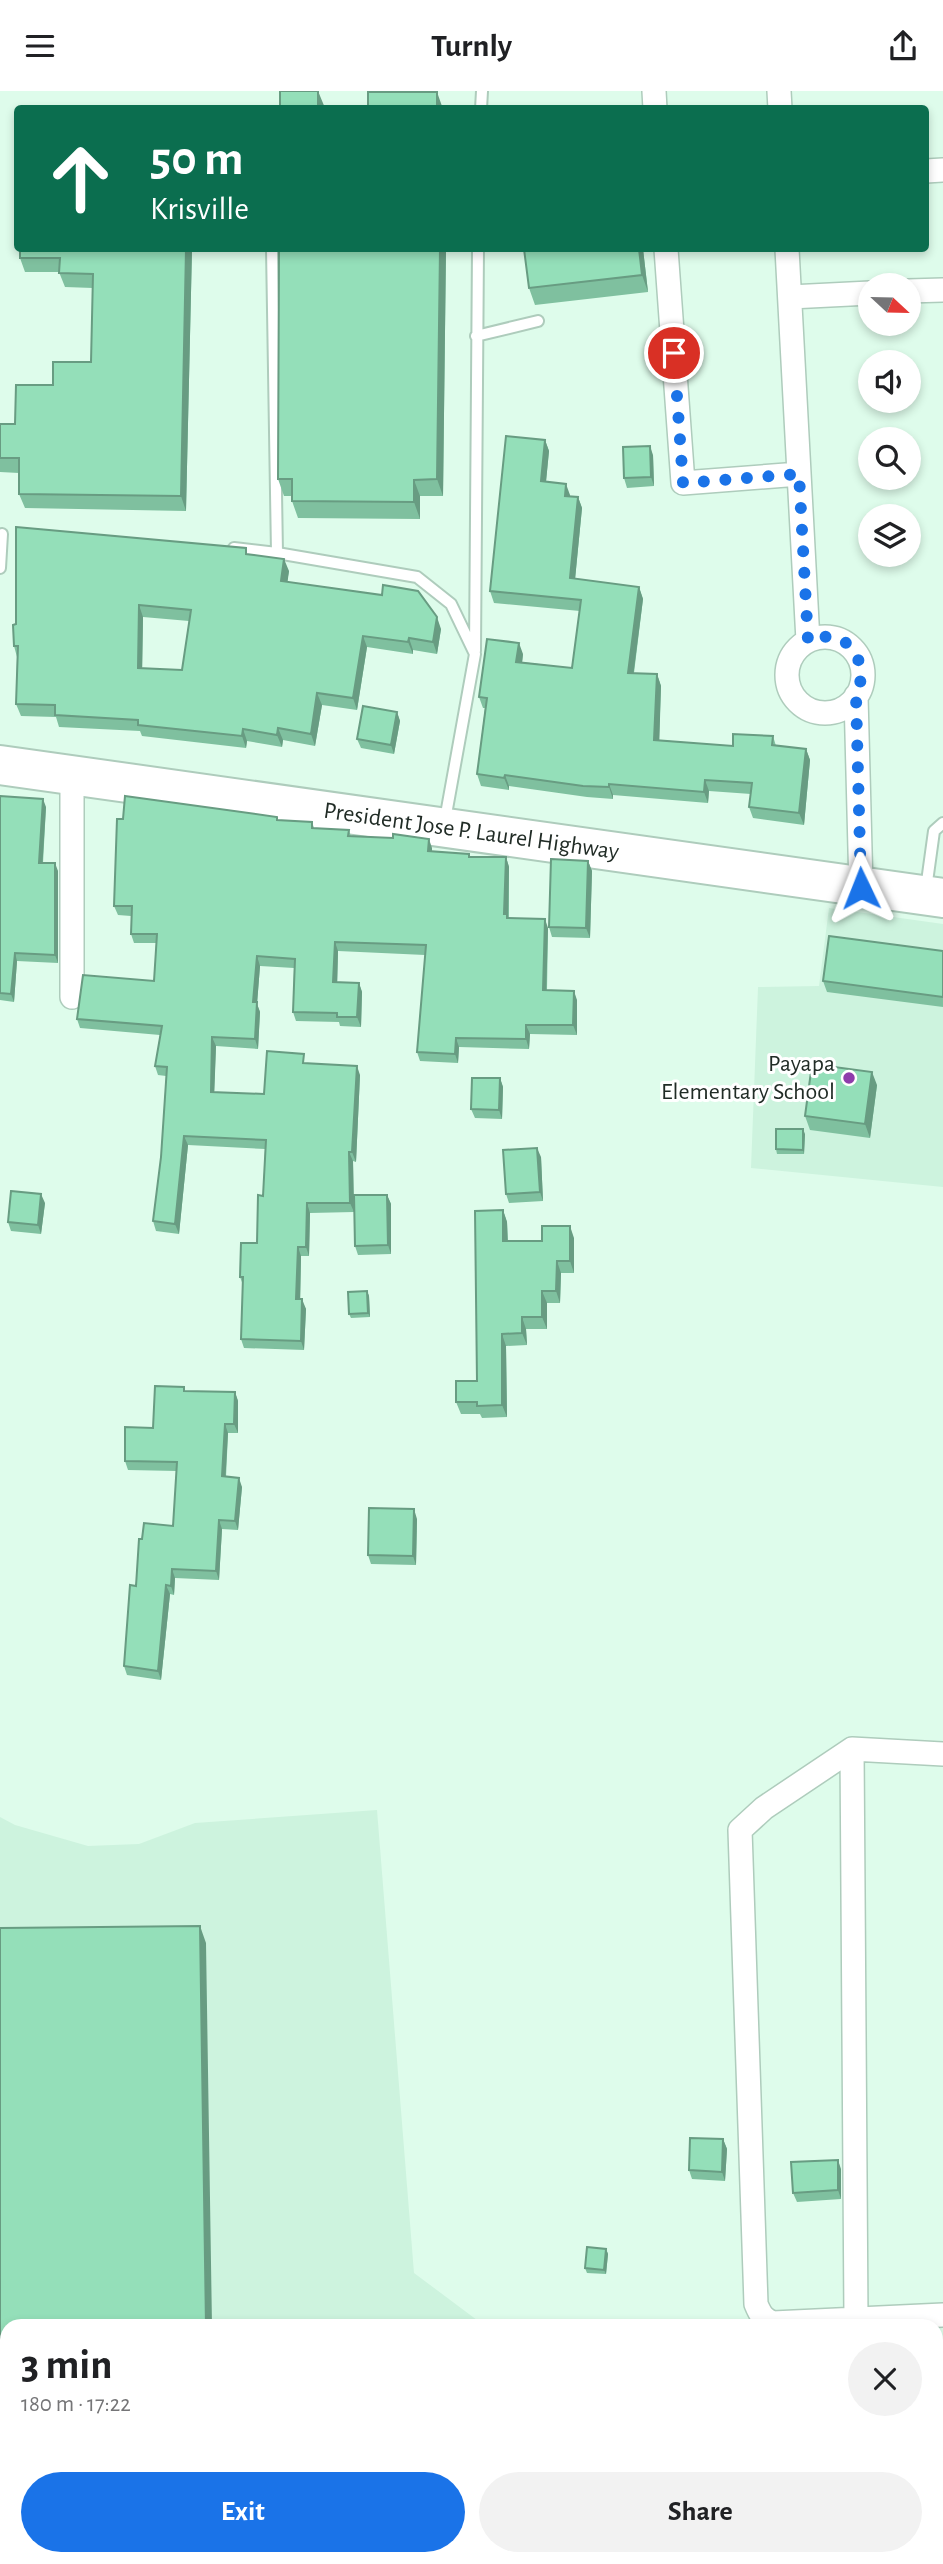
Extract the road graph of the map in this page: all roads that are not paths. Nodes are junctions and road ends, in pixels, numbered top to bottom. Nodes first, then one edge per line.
1 (272, 252) edge
2 (478, 252) edge
3 (666, 252) edge
4 (787, 252) edge
5 (943, 290) edge
6 (921, 291) edge
7 (858, 294) edge
8 (790, 297) junction
9 (538, 321) dead end
10 (475, 336) junction
11 (799, 474) junction
12 (2, 534) dead end
13 (225, 547) edge
14 (277, 553) junction
15 (0, 568) edge
16 (808, 641) junction
17 (475, 654) junction
18 (856, 696) junction
19 (0, 765) edge
20 (72, 776) junction
21 (943, 823) edge
22 (444, 826) junction
23 (861, 888) junction
24 (934, 897) edge
25 (72, 997) dead end
26 (852, 1749) junction
27 (943, 1754) edge
28 (943, 2315) edge
29 (765, 2319) edge
30 (856, 2319) joint

1 - 14 lane
2 - 10 lane
3 - 11 street
4 - 8 street
5 - 6 street
7 - 8 street
8 - 11 street
9 - 10 lane
10 - 17 lane
11 - 16 street
12 - 15 lane
13 - 14 lane
14 - 17 lane
16 - 18 street
16 - 18 street
17 - 22 lane
18 - 23 street
19 - 20 highway, President Jose P. Laurel Highway
20 - 22 highway, President Jose P. Laurel Highway
20 - 25 street
21 - 24 lane
22 - 23 highway, President Jose P. Laurel Highway
23 - 24 highway, President Jose P. Laurel Highway
26 - 27 street
26 - 29 street
26 - 30 street
28 - 30 street

